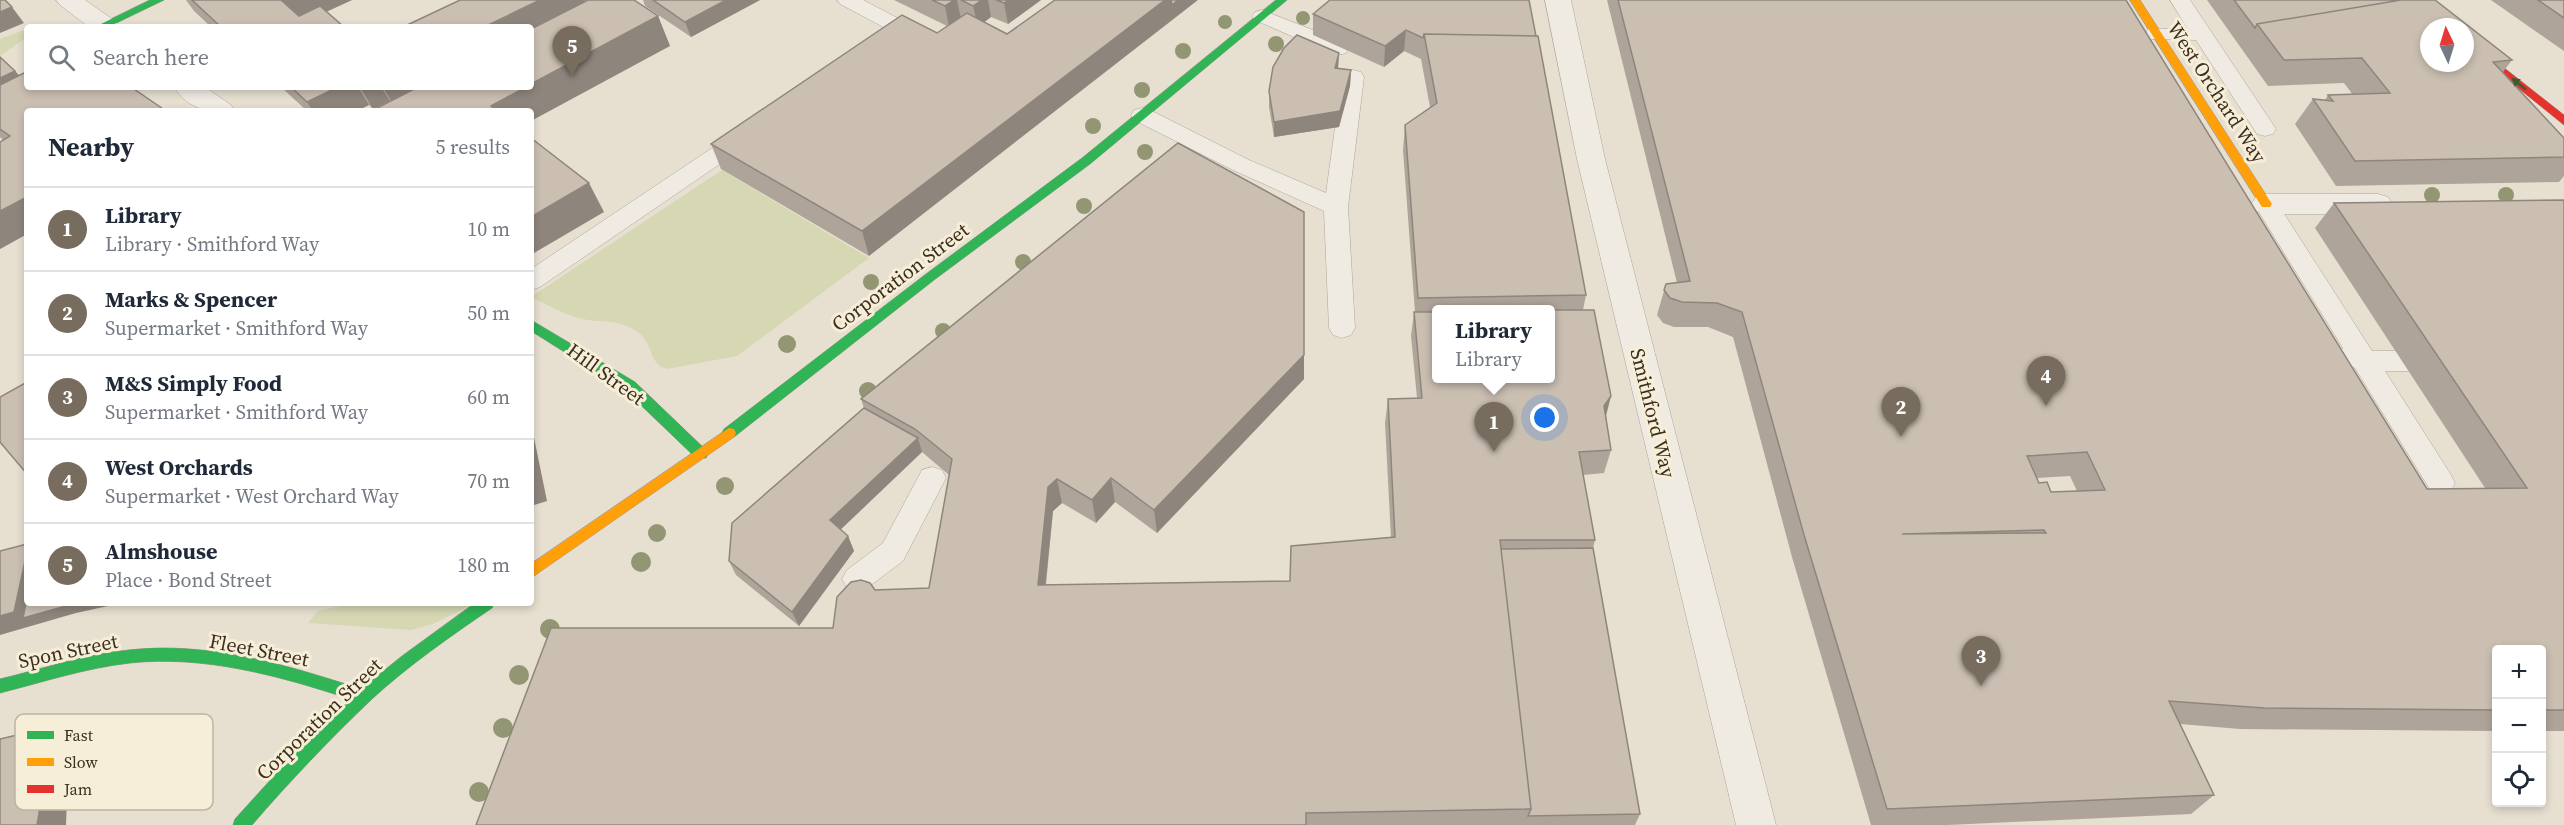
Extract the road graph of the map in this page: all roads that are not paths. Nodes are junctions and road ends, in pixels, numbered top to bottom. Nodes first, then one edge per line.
1 (69, 0) edge
2 (159, 0) edge
3 (846, 0) edge
4 (1282, 0) edge
5 (1558, 0) edge
6 (2135, 0) edge
7 (2180, 0) edge
8 (1262, 16) junction
9 (102, 24) edge
10 (109, 24) edge
11 (2156, 34) junction
12 (2202, 34) junction
13 (2474, 47) edge
14 (1338, 48) edge
15 (864, 56) edge
16 (1353, 77) dead end
17 (191, 90) edge
18 (217, 108) edge
19 (1142, 115) junction
20 (2564, 121) edge
21 (766, 122) edge
22 (2195, 129) edge
23 (2218, 129) junction
24 (2265, 129) dead end
25 (2266, 204) junction
26 (2401, 204) edge
27 (1336, 207) junction
28 (534, 279) edge
29 (534, 327) edge
30 (1342, 328) dead end
31 (2326, 345) edge
32 (2364, 361) junction
33 (2414, 361) dead end
34 (701, 454) junction
35 (932, 478) edge
36 (2441, 483) dead end
37 (534, 570) edge
38 (857, 579) edge
39 (483, 606) edge
40 (144, 655) joint
41 (0, 686) edge
42 (364, 697) junction
43 (241, 825) edge
44 (1756, 825) edge

1 - 9 street
2 - 10 street
3 - 15 lane
4 - 8 street, Corporation Street
5 - 44 street, Smithford Way
6 - 11 street, West Orchard Way
7 - 12 lane
8 - 14 lane
8 - 19 street, Corporation Street
11 - 12 lane
11 - 23 street, West Orchard Way
12 - 24 lane
20 -> 13 street
16 - 27 lane
17 - 18 street
19 - 27 lane
19 - 34 street, Corporation Street
21 - 28 lane
22 - 23 lane
23 - 25 street, West Orchard Way
25 - 26 street
25 - 32 lane
27 - 30 lane
29 - 34 street, Hill Street
31 - 32 lane
32 - 33 lane
32 - 36 lane
34 - 37 street, Corporation Street
35 - 38 lane
39 - 42 street, Corporation Street
40 - 41 street, Spon Street
40 - 42 street, Fleet Street
42 - 43 street, Corporation Street

